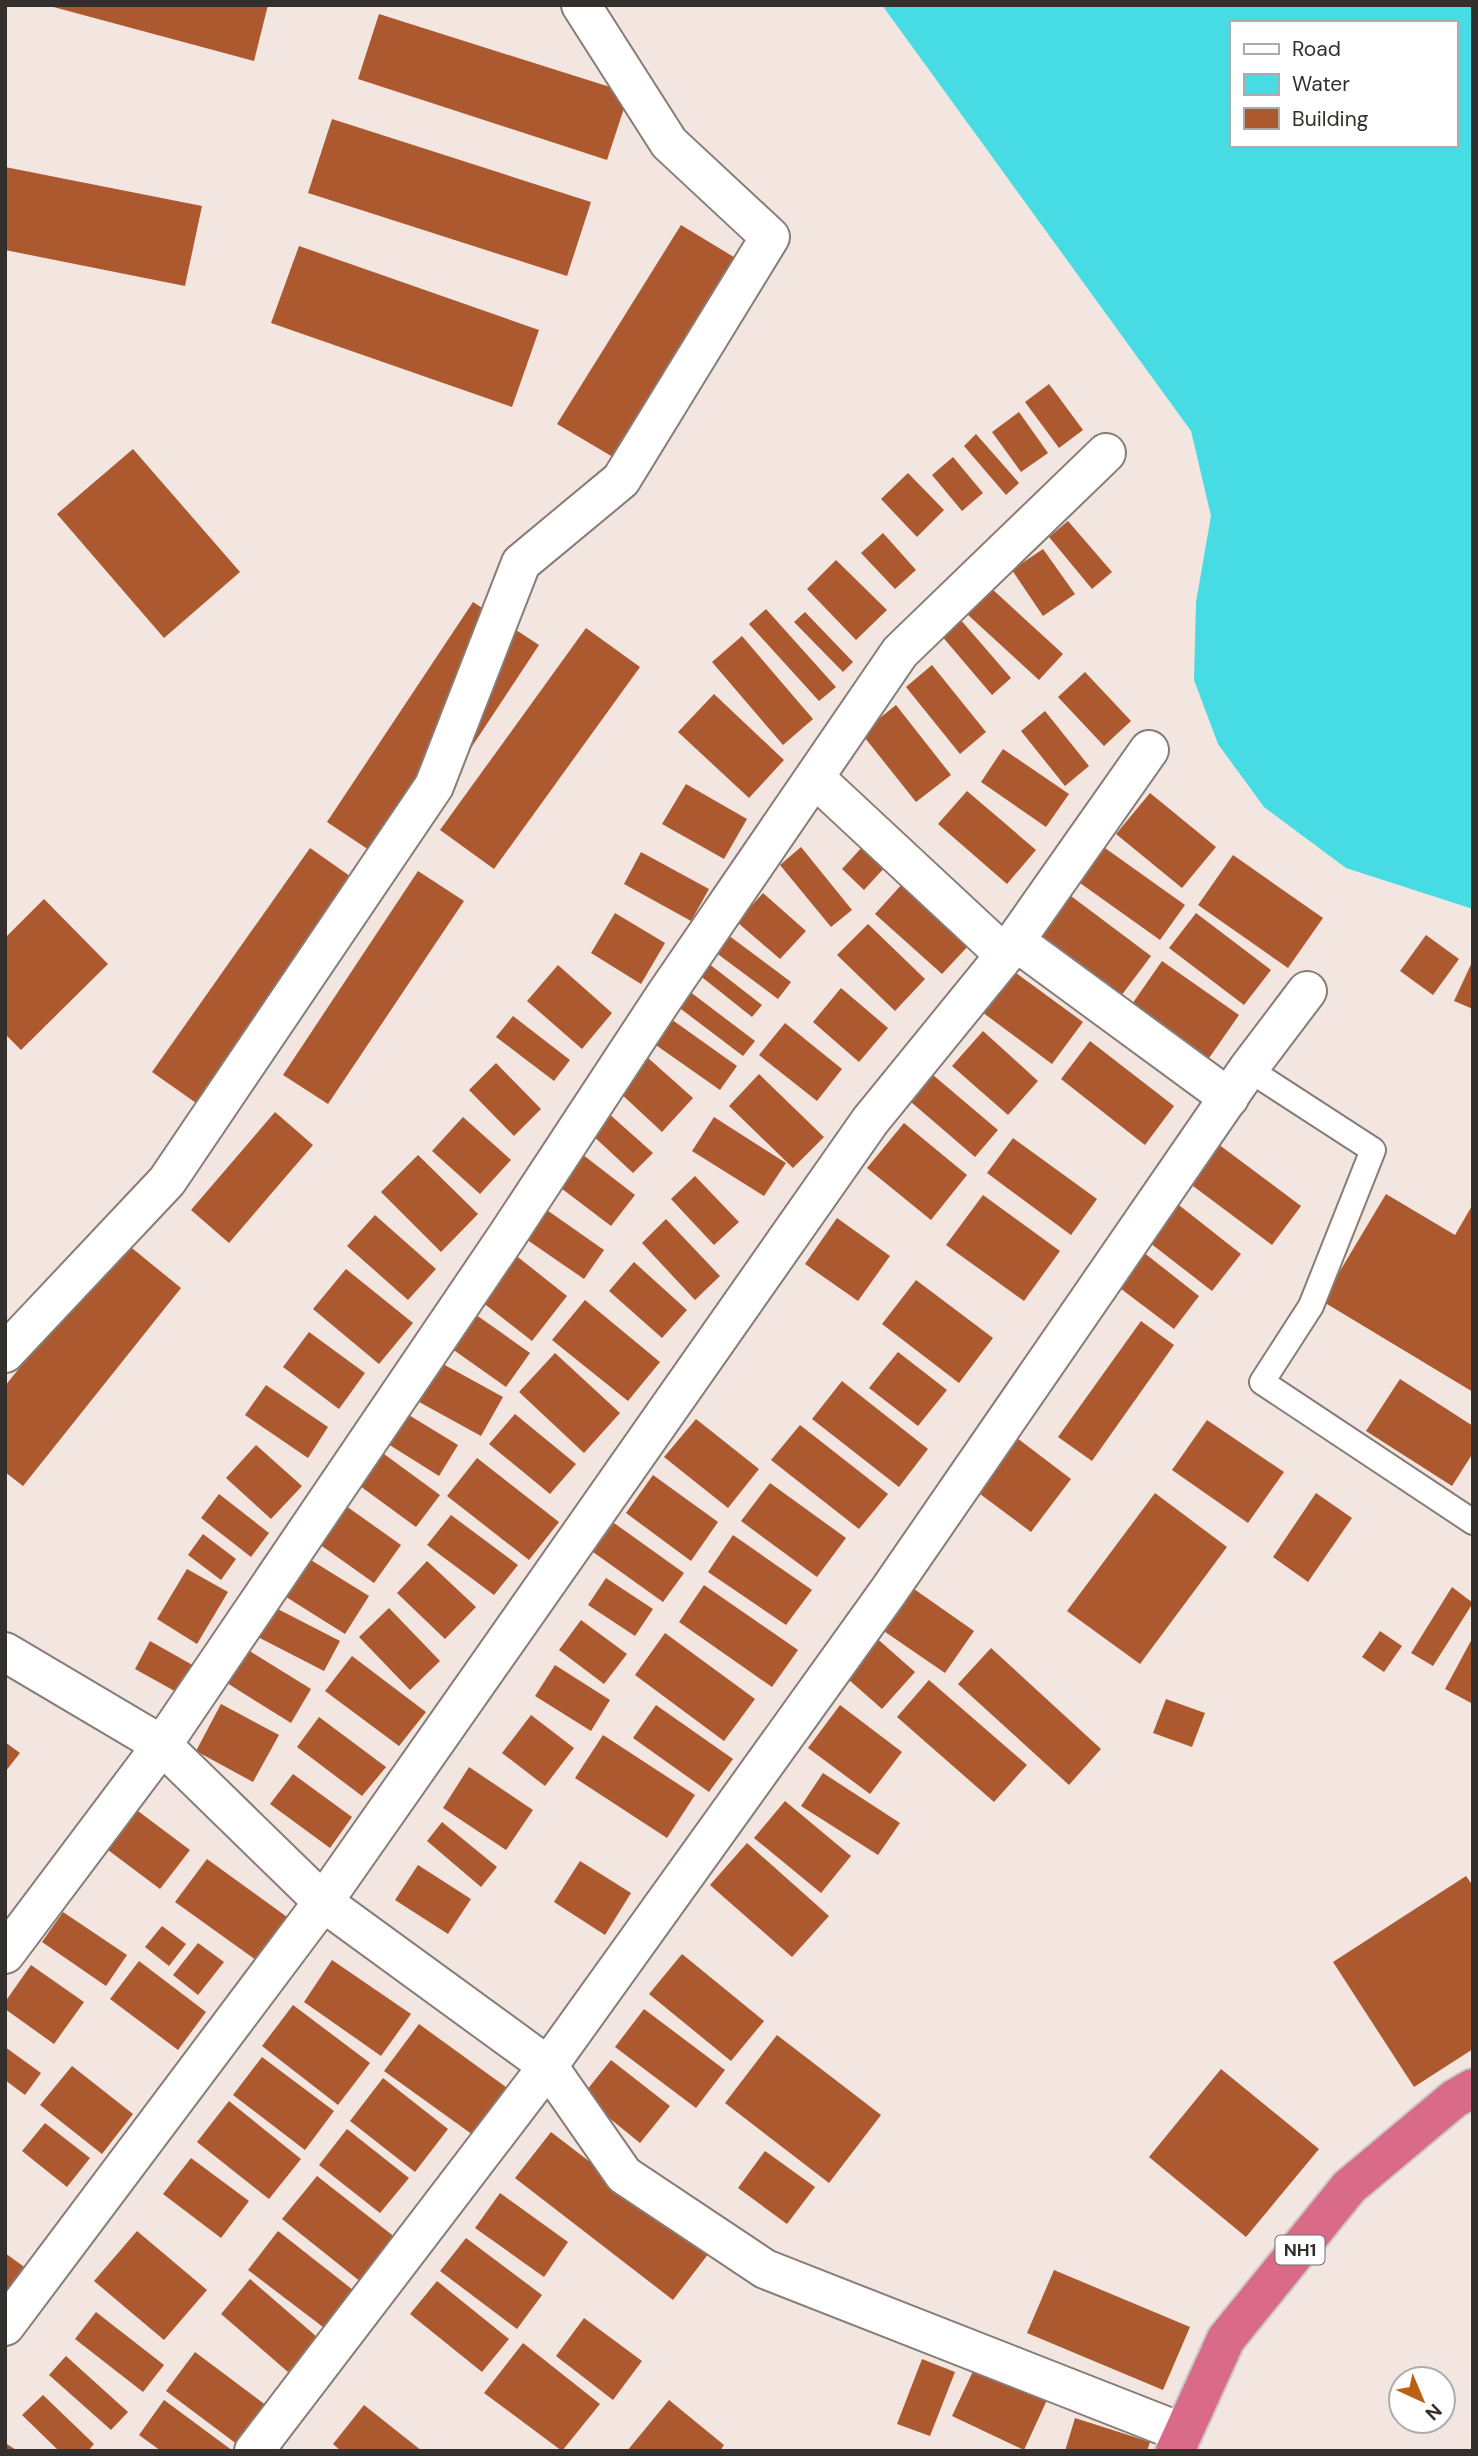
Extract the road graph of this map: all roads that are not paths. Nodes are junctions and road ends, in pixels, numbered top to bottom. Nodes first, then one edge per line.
1 (581, 5) edge
2 (1106, 453) dead end
3 (1149, 750) dead end
4 (816, 779) junction
5 (1010, 948) junction
6 (1307, 991) dead end
7 (1238, 1084) junction
8 (5, 1353) edge
9 (1473, 1522) edge
10 (5, 1652) edge
11 (162, 1745) junction
12 (323, 1902) junction
13 (5, 1954) edge
14 (548, 2066) junction
15 (1473, 2088) edge
16 (5, 2326) edge
17 (1180, 2442) edge
18 (254, 2451) edge

1 - 8 street
2 - 4 street
3 - 5 street
4 - 5 street
4 - 11 street
5 - 7 street
5 - 12 street
6 - 7 street
7 - 9 lane
7 - 14 street
10 - 11 street
11 - 12 street
11 - 13 street
12 - 14 street
12 - 16 street
14 - 17 street
14 - 18 street
15 - 17 highway, NH1

